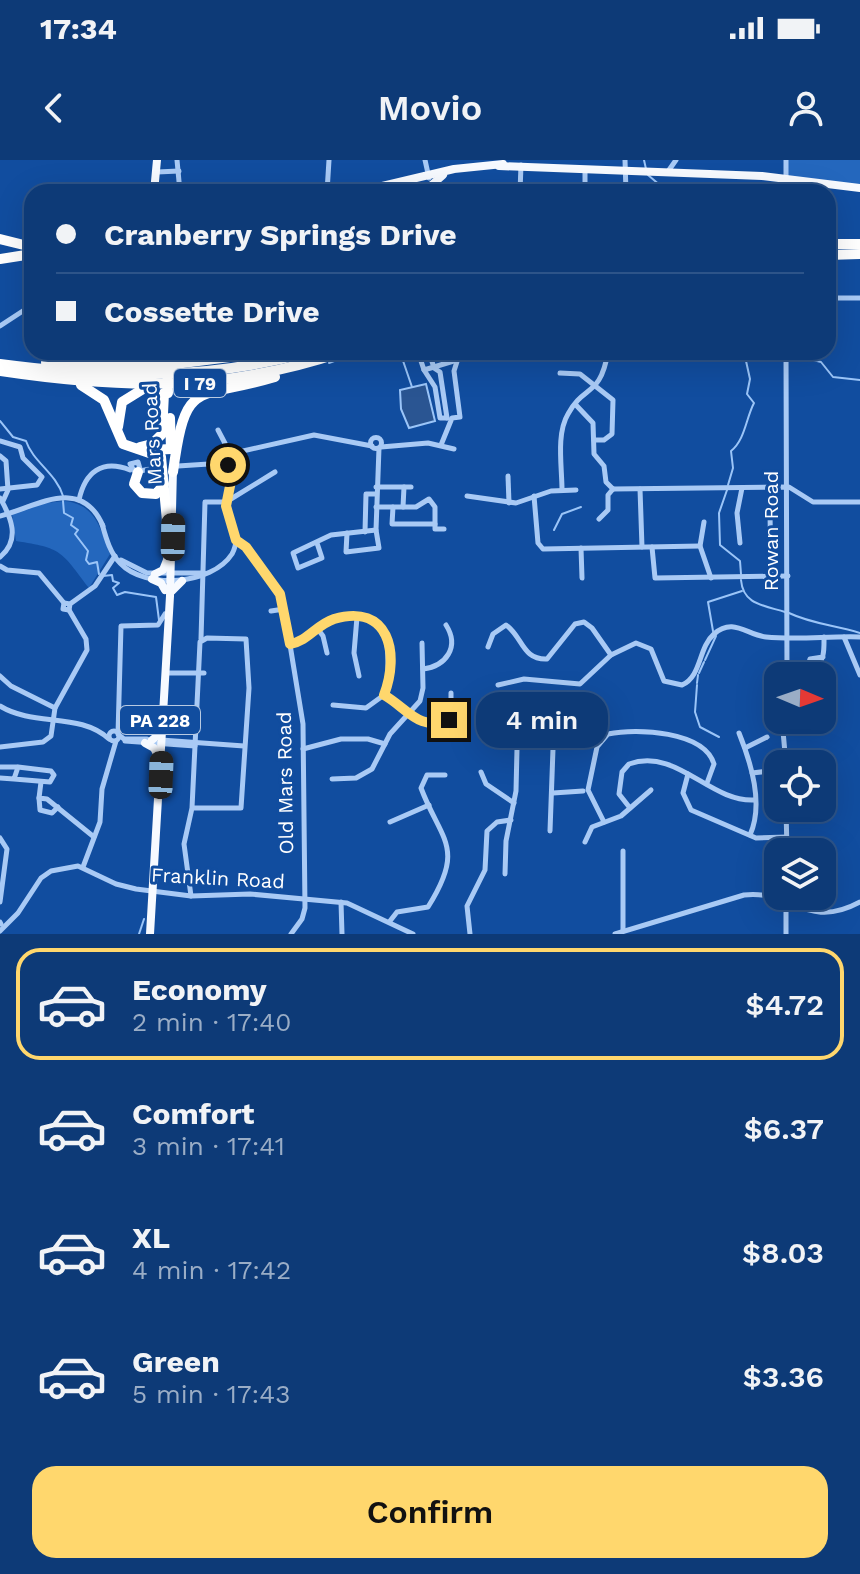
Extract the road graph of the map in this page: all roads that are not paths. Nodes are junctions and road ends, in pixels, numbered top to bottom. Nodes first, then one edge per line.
1 (157, 160) edge
2 (177, 160) edge
3 (329, 160) edge
4 (424, 160) edge
5 (676, 160) edge
6 (786, 160) edge
7 (521, 165) junction
8 (481, 167) junction
9 (625, 167) edge
10 (573, 168) junction
11 (585, 170) junction
12 (179, 171) junction
13 (673, 171) junction
14 (156, 172) junction
15 (443, 175) junction
16 (429, 176) junction
17 (786, 178) junction
18 (417, 179) junction
19 (156, 184) edge
20 (180, 184) edge
21 (330, 184) edge
22 (397, 184) edge
23 (425, 184) edge
24 (426, 184) edge
25 (432, 184) edge
26 (520, 184) edge
27 (585, 184) edge
28 (786, 184) edge
29 (830, 184) edge
30 (836, 185) edge
31 (860, 188) edge
32 (2, 240) edge
33 (836, 244) edge
34 (860, 244) edge
35 (24, 248) edge
36 (24, 252) edge
37 (860, 254) edge
38 (836, 255) edge
39 (0, 257) edge
40 (836, 298) edge
41 (860, 298) edge
42 (24, 310) edge
43 (0, 326) edge
44 (126, 360) edge
45 (166, 360) edge
46 (220, 360) edge
47 (222, 360) edge
48 (273, 360) edge
49 (312, 360) edge
50 (321, 360) edge
51 (421, 360) edge
52 (432, 360) edge
53 (457, 360) joint
54 (606, 360) edge
55 (786, 360) edge
56 (0, 361) edge
57 (216, 361) junction
58 (73, 365) junction
59 (434, 368) junction
60 (424, 370) junction
61 (0, 371) edge
62 (560, 373) dead end
63 (56, 379) junction
64 (181, 385) junction
65 (598, 386) junction
66 (166, 393) junction
67 (575, 404) junction
68 (165, 418) junction
69 (449, 418) junction
70 (594, 440) junction
71 (0, 441) edge
72 (378, 443) junction
73 (363, 444) junction
74 (441, 445) junction
75 (170, 449) junction
76 (454, 449) dead end
77 (137, 451) junction
78 (246, 453) junction
79 (0, 456) edge
80 (376, 456) junction
81 (229, 458) junction
82 (211, 463) junction
83 (142, 468) joint
84 (176, 469) junction
85 (275, 472) dead end
86 (508, 476) dead end
87 (165, 482) junction
88 (231, 484) junction
89 (8, 487) junction
90 (787, 487) junction
91 (742, 488) junction
92 (0, 489) edge
93 (613, 489) junction
94 (640, 489) junction
95 (376, 490) junction
96 (562, 490) junction
97 (576, 490) dead end
98 (81, 492) junction
99 (467, 496) dead end
100 (534, 496) junction
101 (2, 499) edge
102 (72, 499) junction
103 (79, 500) junction
104 (226, 502) junction
105 (860, 502) edge
106 (509, 503) junction
107 (376, 507) junction
108 (393, 507) junction
109 (403, 507) junction
110 (770, 513) dead end
111 (8, 514) junction
112 (0, 516) edge
113 (599, 519) dead end
114 (167, 521) junction
115 (704, 522) dead end
116 (102, 524) junction
117 (435, 527) junction
118 (444, 529) dead end
119 (376, 530) junction
120 (365, 532) junction
121 (347, 533) junction
122 (236, 540) junction
123 (317, 543) junction
124 (740, 543) dead end
125 (700, 546) junction
126 (246, 547) junction
127 (642, 547) junction
128 (652, 547) junction
129 (581, 548) junction
130 (233, 551) junction
131 (116, 556) junction
132 (0, 557) edge
133 (170, 558) junction
134 (0, 566) edge
135 (204, 573) junction
136 (154, 576) junction
137 (771, 576) junction
138 (788, 576) junction
139 (169, 578) junction
140 (183, 578) junction
141 (582, 578) dead end
142 (711, 578) junction
143 (195, 579) junction
144 (205, 587) junction
145 (168, 593) junction
146 (68, 606) junction
147 (284, 609) junction
148 (271, 611) dead end
149 (165, 614) junction
150 (357, 617) junction
151 (446, 625) dead end
152 (317, 628) junction
153 (787, 637) junction
154 (824, 637) junction
155 (844, 637) junction
156 (857, 637) edge
157 (201, 640) junction
158 (422, 643) dead end
159 (290, 644) junction
160 (488, 647) dead end
161 (850, 649) junction
162 (859, 651) edge
163 (327, 653) dead end
164 (611, 655) junction
165 (823, 657) dead end
166 (787, 662) edge
167 (423, 669) junction
168 (168, 670) junction
169 (196, 672) junction
170 (860, 675) edge
171 (0, 676) edge
172 (359, 676) dead end
173 (498, 685) dead end
174 (451, 693) dead end
175 (384, 695) junction
176 (333, 705) dead end
177 (0, 706) edge
178 (55, 708) junction
179 (407, 714) junction
180 (54, 719) junction
181 (119, 720) junction
182 (74, 722) junction
183 (94, 729) junction
184 (739, 733) dead end
185 (486, 734) dead end
186 (114, 737) junction
187 (767, 737) dead end
188 (128, 739) junction
189 (160, 741) junction
190 (385, 744) junction
191 (519, 744) junction
192 (193, 745) junction
193 (244, 746) junction
194 (0, 747) edge
195 (745, 748) junction
196 (110, 749) junction
197 (303, 749) junction
198 (160, 756) junction
199 (108, 760) junction
200 (0, 767) edge
201 (18, 767) junction
202 (481, 772) dead end
203 (764, 772) edge
204 (752, 773) junction
205 (688, 774) junction
206 (445, 775) dead end
207 (0, 778) edge
208 (14, 779) junction
209 (332, 779) dead end
210 (41, 782) junction
211 (707, 783) junction
212 (651, 790) dead end
213 (583, 791) dead end
214 (553, 793) junction
215 (39, 798) junction
216 (755, 800) junction
217 (514, 803) junction
218 (429, 805) junction
219 (58, 807) junction
220 (192, 808) junction
221 (630, 808) junction
222 (511, 820) junction
223 (390, 822) dead end
224 (604, 822) junction
225 (786, 822) edge
226 (550, 831) dead end
227 (750, 835) junction
228 (94, 837) junction
229 (787, 837) joint
230 (0, 838) edge
231 (585, 842) dead end
232 (623, 851) dead end
233 (83, 867) junction
234 (505, 874) dead end
235 (153, 891) junction
236 (191, 896) junction
237 (764, 896) edge
238 (305, 899) junction
239 (0, 902) edge
240 (341, 902) junction
241 (860, 902) edge
242 (786, 910) edge
243 (809, 910) edge
244 (390, 921) junction
245 (2, 926) edge
246 (623, 931) junction
247 (151, 934) edge
248 (291, 934) edge
249 (342, 934) edge
250 (413, 934) edge
251 (470, 934) edge
252 (615, 934) edge
253 (786, 934) edge

1 - 14 main road
2 - 12 street
3 - 21 street
4 - 16 street
5 - 13 street
6 - 17 street
7 - 8 main road
7 - 10 main road
7 - 26 street
8 - 15 main road
8 - 16 main road
9 - 10 main road
9 - 11 main road
9 - 13 main road
10 - 11 main road
11 - 27 street
12 - 14 street
12 - 20 street
13 - 17 main road
14 - 19 main road
15 - 16 main road
15 - 25 main road
16 - 18 main road
16 - 24 street
17 - 28 street
17 - 29 main road
18 - 22 main road
18 - 23 main road
30 - 31 main road
32 - 35 highway
33 - 34 highway
36 - 39 highway
37 - 38 highway
40 - 41 street
42 - 43 street
44 - 58 highway
45 - 66 highway, Mars Road / PA 228, bridge
46 - 57 highway
47 - 57 highway
48 - 56 highway, I 79
49 - 64 highway, I 79
50 - 84 highway
51 - 60 street
52 - 59 street
53 - 59 street
53 - 69 street
54 - 65 street
55 - 90 street, Rowan Road
56 - 58 highway
57 - 58 highway
59 - 60 street
59 - 69 street
60 - 69 street
61 - 63 highway, I 79
62 - 65 street
63 - 64 highway, I 79
63 - 77 highway
64 - 68 highway
65 - 67 street
65 - 70 street
66 - 68 highway, Mars Road / PA 228
66 - 75 highway, Mars Road / PA 228
67 - 70 street
67 - 96 street
68 - 75 main road, Mars Road / PA 228
69 - 74 street
70 - 93 street
71 - 89 street
72 - 73 street
72 - 74 street
72 - 80 street
73 - 78 street
73 - 80 street
74 - 76 street
75 - 77 highway
75 - 84 main road, Mars Road / PA 228
75 - 114 main road, Mars Road / PA 228
77 - 87 highway
78 - 81 street
78 - 88 street
79 - 89 street
80 - 95 street
81 - 82 street
81 - 88 street
82 - 84 street
82 - 88 street
83 - 87 highway
83 - 98 street
84 - 133 main road, Mars Road / PA 228
85 - 104 street
86 - 106 street
87 - 114 highway
88 - 104 street
89 - 92 street
89 - 101 street
90 - 91 street
90 - 105 street
90 - 138 street, Rowan Road
91 - 94 street
91 - 124 street
93 - 94 street
93 - 113 street
94 - 127 street
95 - 107 street
95 - 109 street
95 - 120 street
96 - 97 street
96 - 100 street
98 - 102 street
98 - 103 street
99 - 106 street
100 - 106 street
100 - 129 street
101 - 111 street
102 - 103 street
102 - 111 street
103 - 116 street
104 - 122 street
104 - 135 street
107 - 108 street
107 - 119 street
108 - 109 street
108 - 117 street
109 - 117 street
110 - 137 street
111 - 112 street
111 - 132 street
114 - 133 main road, Mars Road / PA 228
115 - 125 street
116 - 131 street
116 - 131 street
117 - 118 street
119 - 120 street
119 - 121 street
120 - 121 street
121 - 123 street
122 - 126 street, Old Mars Road
122 - 130 street
123 - 123 street
125 - 128 street
125 - 142 street
126 - 130 street
126 - 147 street, Old Mars Road
127 - 128 street
127 - 129 street
128 - 142 street
129 - 141 street
130 - 135 street
131 - 136 street
131 - 146 street
133 - 136 main road
133 - 139 main road, Mars Road / PA 228
133 - 140 main road
134 - 146 street
135 - 140 street
135 - 143 street
135 - 144 street
136 - 139 street
136 - 145 main road
137 - 138 street
137 - 142 street
138 - 153 street, Rowan Road
139 - 140 street
139 - 145 main road, Mars Road / PA 228
140 - 143 street
140 - 145 main road
143 - 144 street
144 - 157 street
145 - 149 main road, Mars Road / PA 228
145 - 168 main road, Mars Road / PA 228
146 - 178 street
147 - 148 street
147 - 159 street, Old Mars Road
149 - 168 main road, Mars Road / PA 228
149 - 181 street
150 - 152 street
150 - 172 street
150 - 175 street
151 - 167 street
152 - 159 street
152 - 163 street
153 - 154 street
153 - 164 street
153 - 166 street, Rowan Road
154 - 155 street
154 - 165 street
155 - 156 street
155 - 161 street
156 - 161 street
157 - 169 street
157 - 193 street
158 - 167 street
159 - 197 street, Old Mars Road
160 - 164 street
161 - 162 street
161 - 170 street
164 - 173 street
167 - 179 street
168 - 169 street
168 - 189 main road, PA 228
168 - 189 main road, Mars Road / PA 228
169 - 192 street
171 - 178 street
174 - 179 street
175 - 176 street
175 - 179 street
177 - 180 street
178 - 180 street
179 - 190 street
180 - 182 street
180 - 183 street
180 - 194 street
181 - 186 street
181 - 188 street
182 - 183 street
182 - 196 street
183 - 186 street
184 - 195 street
185 - 191 street
186 - 188 street
186 - 189 street
186 - 196 street
186 - 199 street
187 - 195 street
188 - 189 street
189 - 192 street
189 - 198 main road, PA 228
189 - 198 main road
190 - 197 street
190 - 209 street
191 - 214 street
191 - 217 street
192 - 193 street
192 - 220 street
193 - 220 street
195 - 204 street
196 - 199 street
197 - 238 street, Old Mars Road
198 - 235 main road, PA 228
199 - 228 street
200 - 201 street
201 - 208 street
201 - 210 street
202 - 217 street
203 - 204 street
204 - 216 street
205 - 211 street
205 - 221 street
205 - 227 street
206 - 218 street
207 - 208 street
208 - 210 street
210 - 215 street
211 - 216 street
211 - 224 street
212 - 221 street
213 - 214 street
214 - 226 street
215 - 219 street
215 - 219 street
216 - 227 street
217 - 222 street
218 - 223 street
218 - 244 street
219 - 228 street
220 - 236 street
221 - 224 street
222 - 234 street
222 - 251 street
224 - 231 street
225 - 229 street
227 - 229 street
228 - 233 street
230 - 239 street
232 - 246 street
233 - 235 street, Franklin Road
233 - 245 street
235 - 236 street, Franklin Road
235 - 247 main road, PA 228
236 - 238 street, Franklin Road
237 - 246 street
238 - 240 street, Franklin Road
238 - 248 street
240 - 244 street, Franklin Road
240 - 249 street
241 - 243 street
242 - 253 street
244 - 250 street, Franklin Road
246 - 252 street

